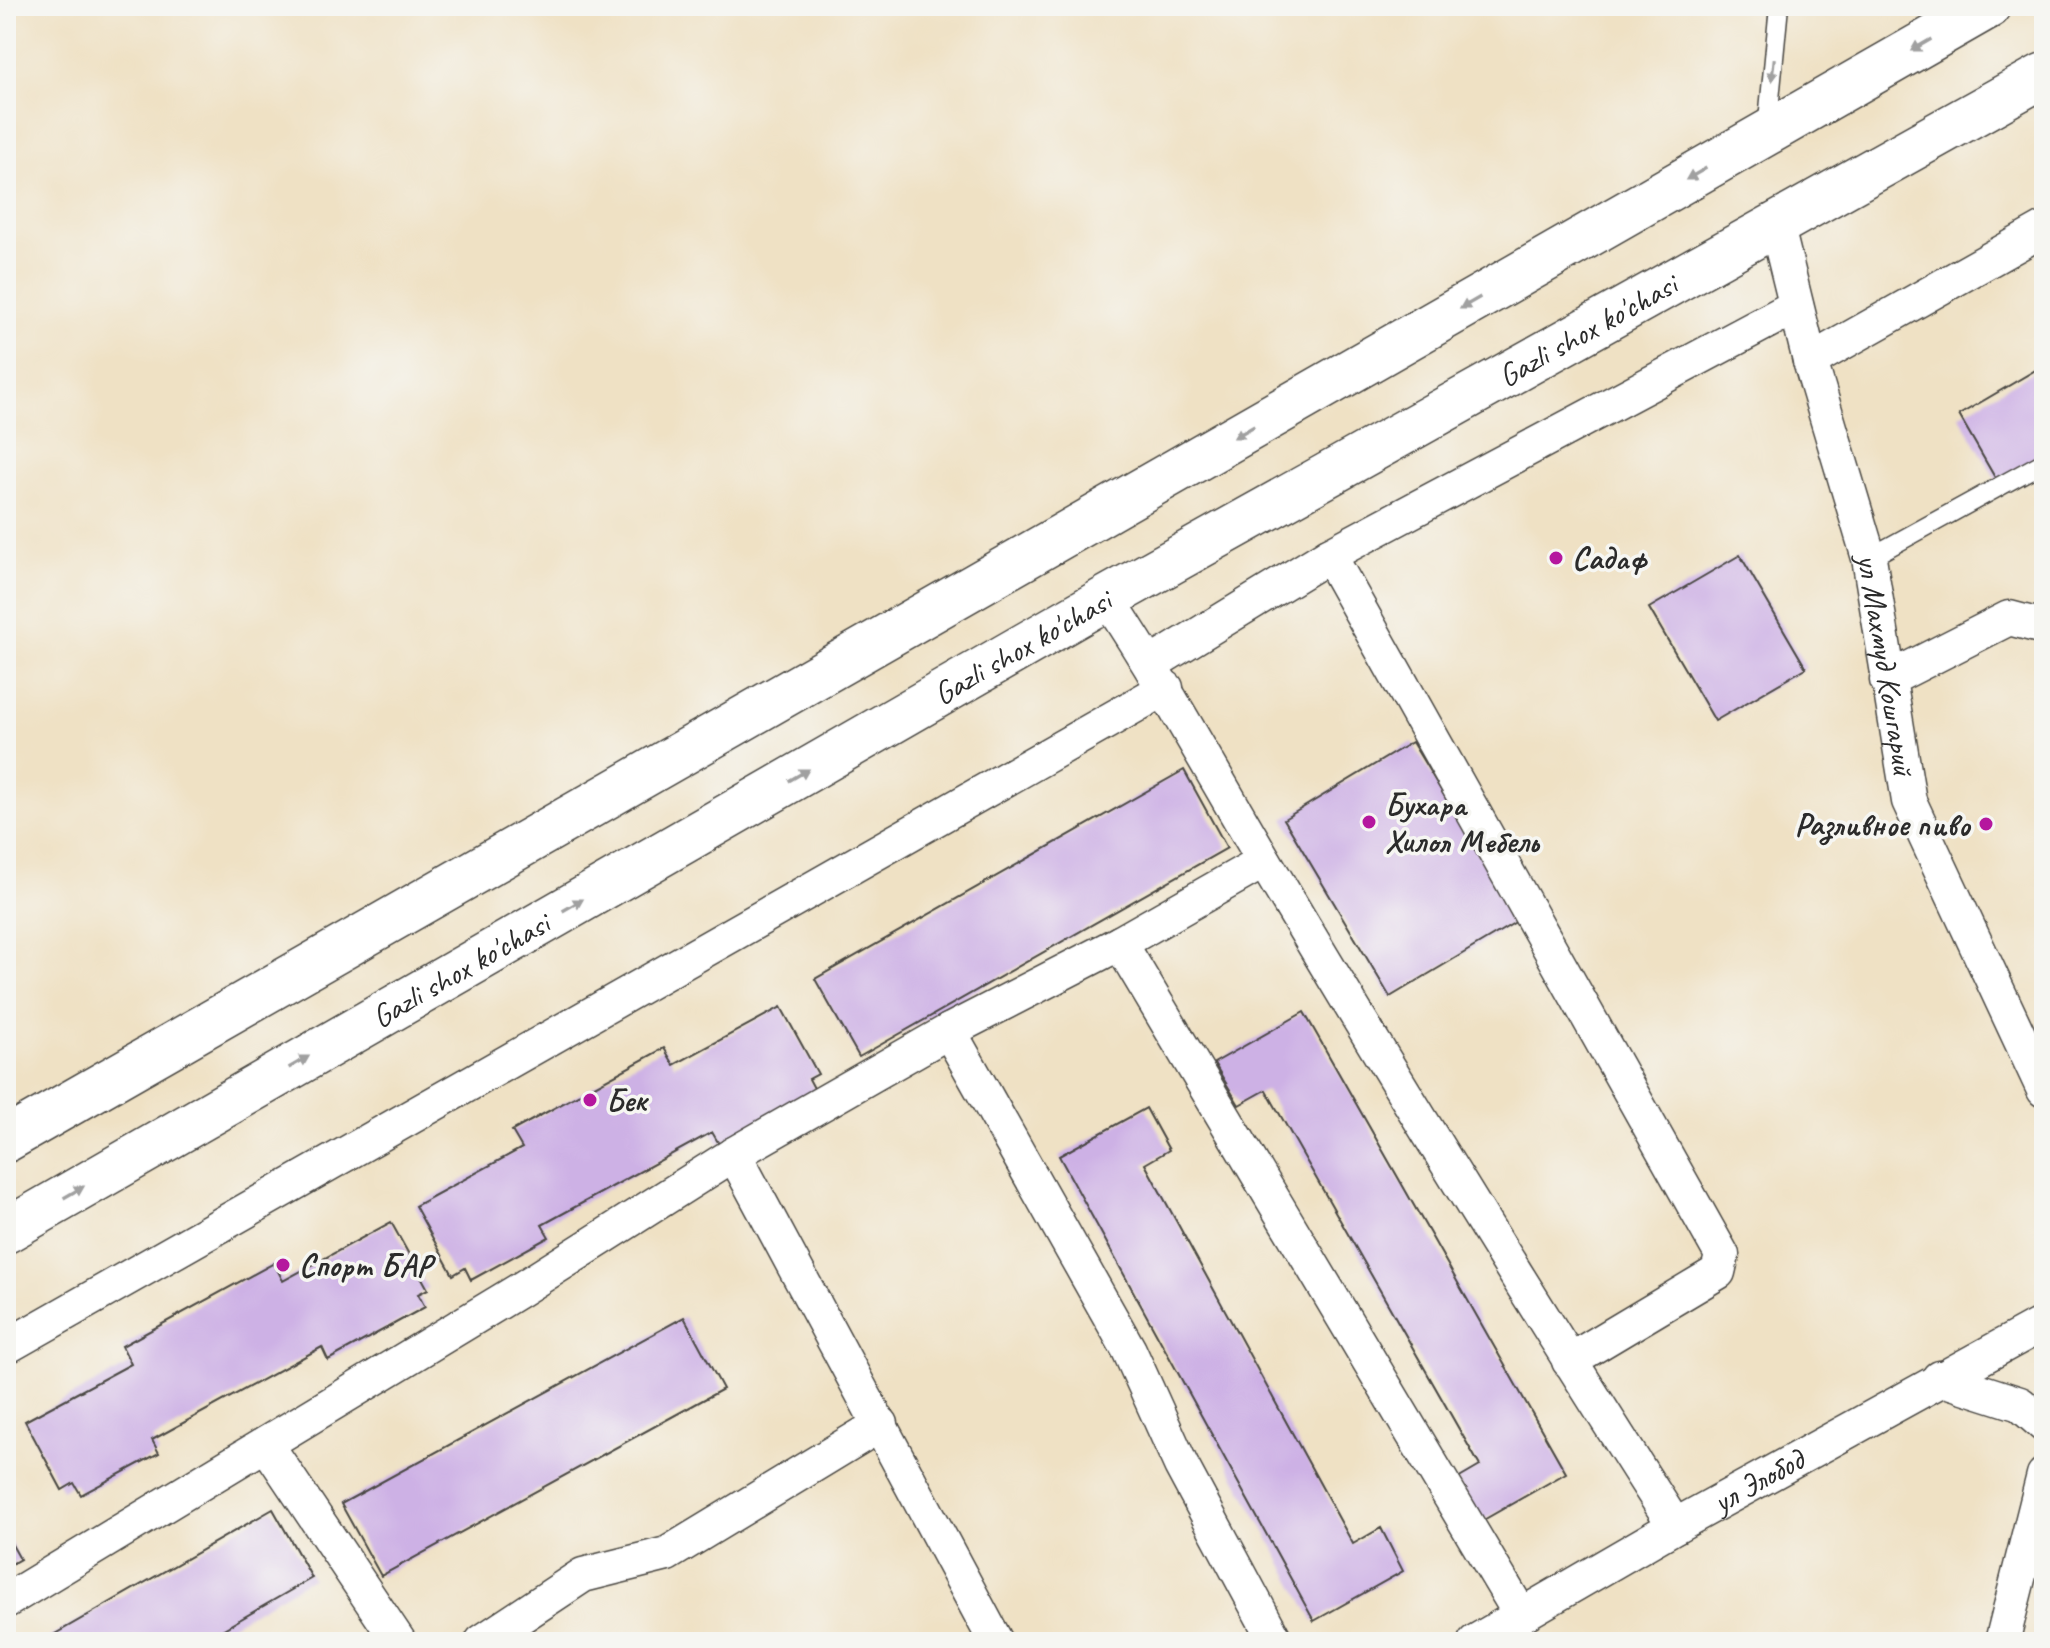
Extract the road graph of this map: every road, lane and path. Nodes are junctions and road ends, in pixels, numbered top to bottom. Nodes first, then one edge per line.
1 (1779, 6) edge
2 (1989, 6) edge
3 (2044, 75) edge
4 (1766, 133) junction
5 (1776, 223) junction
6 (2044, 229) edge
7 (1796, 306) junction
8 (1810, 361) junction
9 (2044, 462) edge
10 (1329, 555) junction
11 (1869, 558) junction
12 (1107, 598) junction
13 (2044, 627) edge
14 (1158, 676) junction
15 (1887, 680) junction
16 (1264, 861) junction
17 (1120, 943) junction
18 (949, 1031) junction
19 (2044, 1090) edge
20 (6, 1140) edge
21 (734, 1154) junction
22 (6, 1231) edge
23 (2044, 1323) edge
24 (6, 1347) edge
25 (1569, 1361) junction
26 (1939, 1378) junction
27 (881, 1424) junction
28 (2044, 1425) edge
29 (266, 1444) junction
30 (2044, 1475) edge
31 (1675, 1526) junction
32 (6, 1601) edge
33 (1521, 1615) junction
34 (399, 1642) edge
35 (482, 1642) edge
36 (996, 1642) edge
37 (1276, 1642) edge
38 (1475, 1642) edge
39 (2002, 1642) edge

1 -> 4 lane
2 -> 4 highway
3 - 5 highway, Gazli shox ko'chasi
4 -> 20 highway
5 - 7 street, ул Махмуд Кошгарий
5 - 12 highway, Gazli shox ko'chasi
6 - 8 street
7 - 8 street, ул Махмуд Кошгарий
7 - 10 street
8 - 11 street, ул Махмуд Кошгарий
9 - 11 lane
10 - 14 street
10 - 25 street
11 - 15 street, ул Махмуд Кошгарий
12 - 14 street
22 -> 12 highway, Gazli shox ko'chasi
13 - 15 street
14 - 16 street
14 - 24 street
15 - 19 street, ул Махмуд Кошгарий
16 - 17 street
16 - 25 street
17 - 18 street
17 - 33 street
18 - 21 street
18 - 37 street
21 - 27 street
21 - 29 street
23 - 26 street, ул Элобод
25 - 31 street
26 - 28 street
26 - 31 street, ул Элобод
27 - 35 street
27 - 36 street
29 - 32 street
29 - 34 street
30 - 39 street
31 - 33 street, ул Элобод
33 - 38 street, ул Элобод

